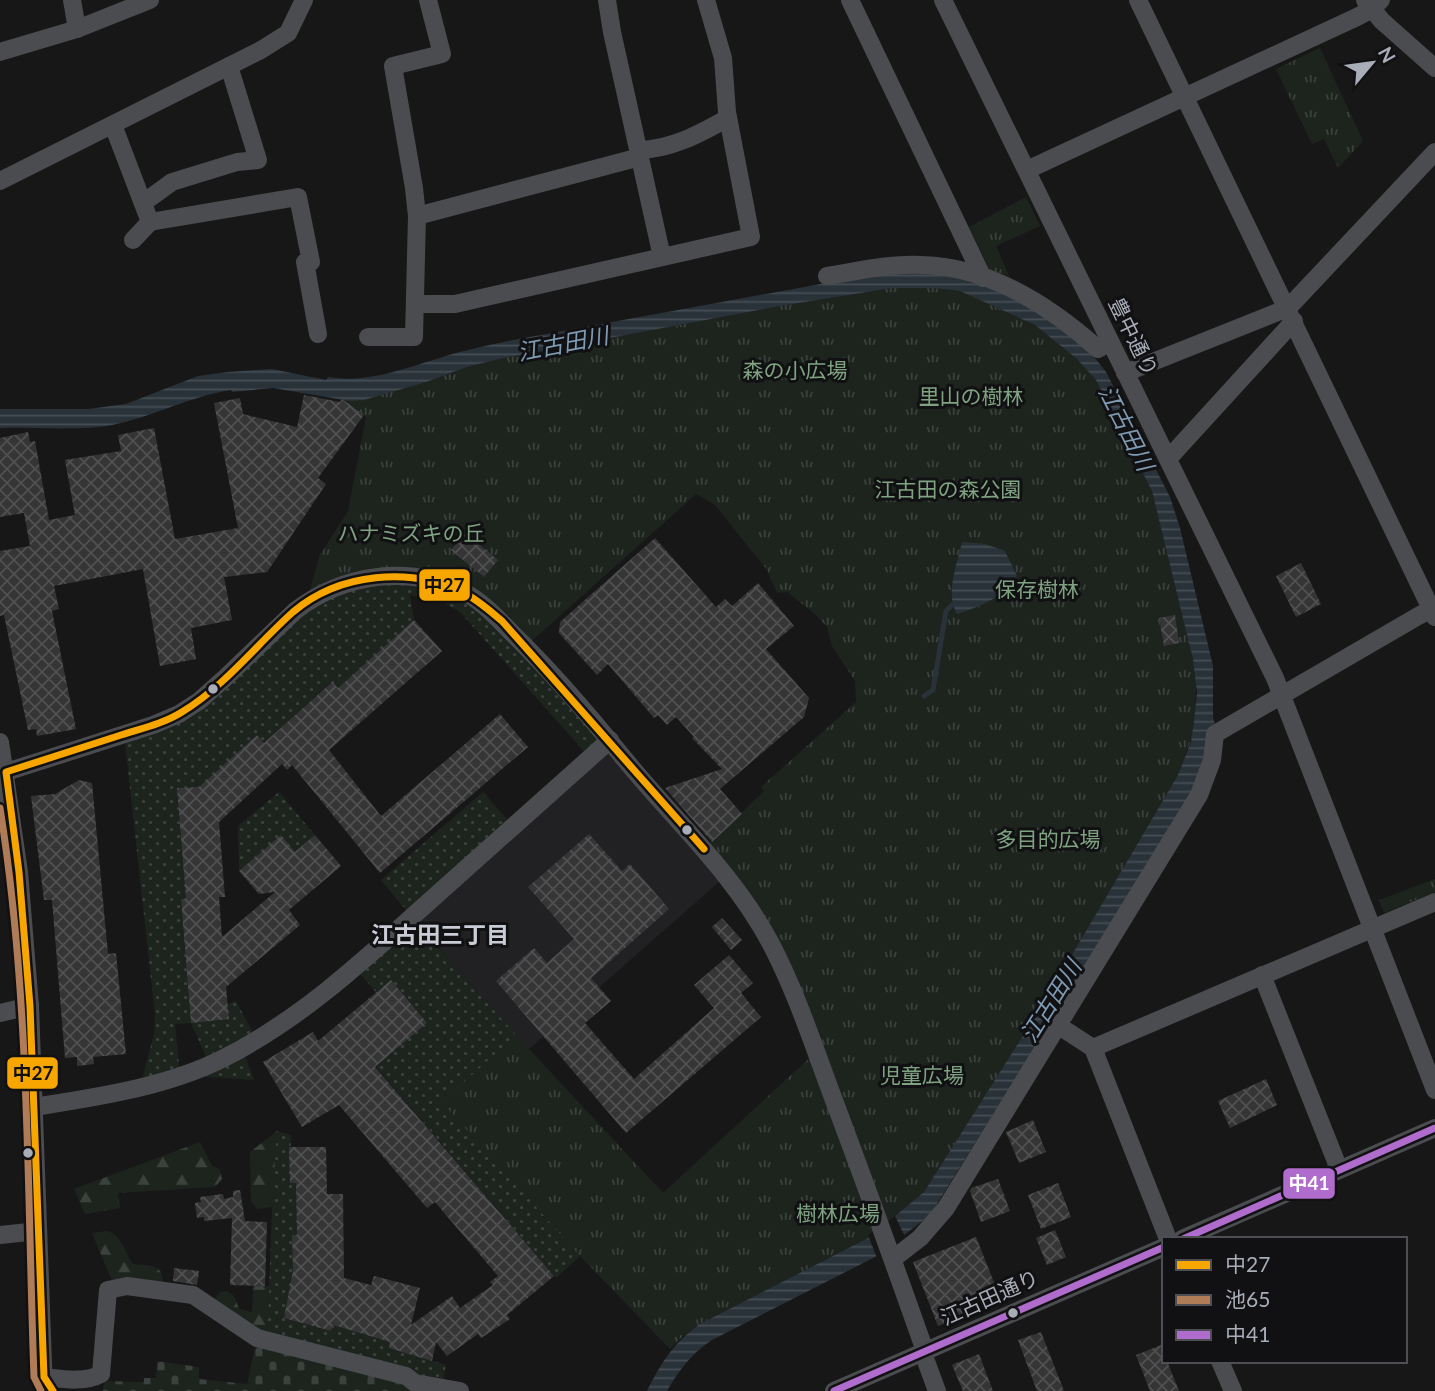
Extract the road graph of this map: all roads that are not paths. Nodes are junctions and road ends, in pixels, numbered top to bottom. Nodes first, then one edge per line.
1 (72, 0) edge
2 (149, 0) edge
3 (304, 0) edge
4 (428, 0) edge
5 (607, 0) edge
6 (706, 0) edge
7 (850, 0) edge
8 (943, 0) edge
9 (1138, 0) edge
10 (1373, 3) edge
11 (76, 29) junction
12 (0, 51) edge
13 (229, 66) junction
14 (1435, 68) edge
15 (1185, 97) junction
16 (728, 118) junction
17 (113, 125) junction
18 (1435, 152) edge
19 (640, 154) junction
20 (1027, 170) junction
21 (0, 181) edge
22 (143, 203) junction
23 (417, 216) junction
24 (150, 222) junction
25 (133, 240) dead end
26 (662, 257) junction
27 (827, 276) dead end
28 (983, 278) junction
29 (415, 304) junction
30 (1291, 315) junction
31 (318, 334) dead end
32 (368, 337) dead end
33 (1110, 342) junction
34 (1125, 373) junction
35 (1168, 459) junction
36 (1434, 611) edge
37 (1282, 694) junction
38 (610, 740) junction
39 (0, 742) edge
40 (6, 772) junction
41 (1435, 902) edge
42 (1373, 928) junction
43 (1262, 975) junction
44 (30, 1006) junction
45 (0, 1013) edge
46 (1059, 1026) junction
47 (1093, 1048) junction
48 (1435, 1090) edge
49 (34, 1107) junction
50 (1435, 1128) edge
51 (1339, 1169) junction
52 (38, 1231) junction
53 (0, 1235) edge
54 (1167, 1237) edge
55 (1186, 1237) edge
56 (1162, 1248) edge
57 (892, 1256) junction
58 (924, 1352) junction
59 (1221, 1363) edge
60 (47, 1387) edge
61 (460, 1391) edge
62 (834, 1391) edge
63 (937, 1391) edge
64 (1233, 1391) edge

1 - 11 street
2 - 11 street
3 - 13 street
4 - 23 street
5 - 19 street
6 - 16 street
7 - 28 street
8 - 20 street, 豊中通り
9 - 15 street
10 - 14 street
10 - 15 street
11 - 12 street
13 - 17 street
13 - 22 street
15 - 20 street
15 - 30 street
16 - 19 street
16 - 26 street
17 - 21 street
17 - 22 street
18 - 30 street
19 - 23 street
19 - 26 street
20 - 33 street, 豊中通り
22 - 24 street
23 - 29 street
24 - 25 street
24 - 31 street
26 - 29 street
27 - 28 street
28 - 33 street
29 - 32 street
30 - 34 street
30 - 35 street
30 - 36 street
33 - 34 street, 豊中通り
34 - 35 street, 豊中通り
35 - 37 street, 豊中通り
36 - 37 street
37 - 42 street, 豊中通り
37 - 46 street
38 - 40 street
38 - 49 street
38 - 57 street
39 - 40 street
40 - 44 street
41 - 42 street
42 - 43 street
42 - 48 street, 豊中通り
43 - 47 street
43 - 51 street
44 - 45 street
44 - 49 street
46 - 47 street
46 - 57 street
47 - 54 street
49 - 52 street
50 - 51 street
51 - 55 street
52 - 53 street
52 - 60 street
56 - 58 street, 江古田通り
57 - 58 street
58 - 62 street, 江古田通り
58 - 63 street
59 - 64 street
60 - 61 street

